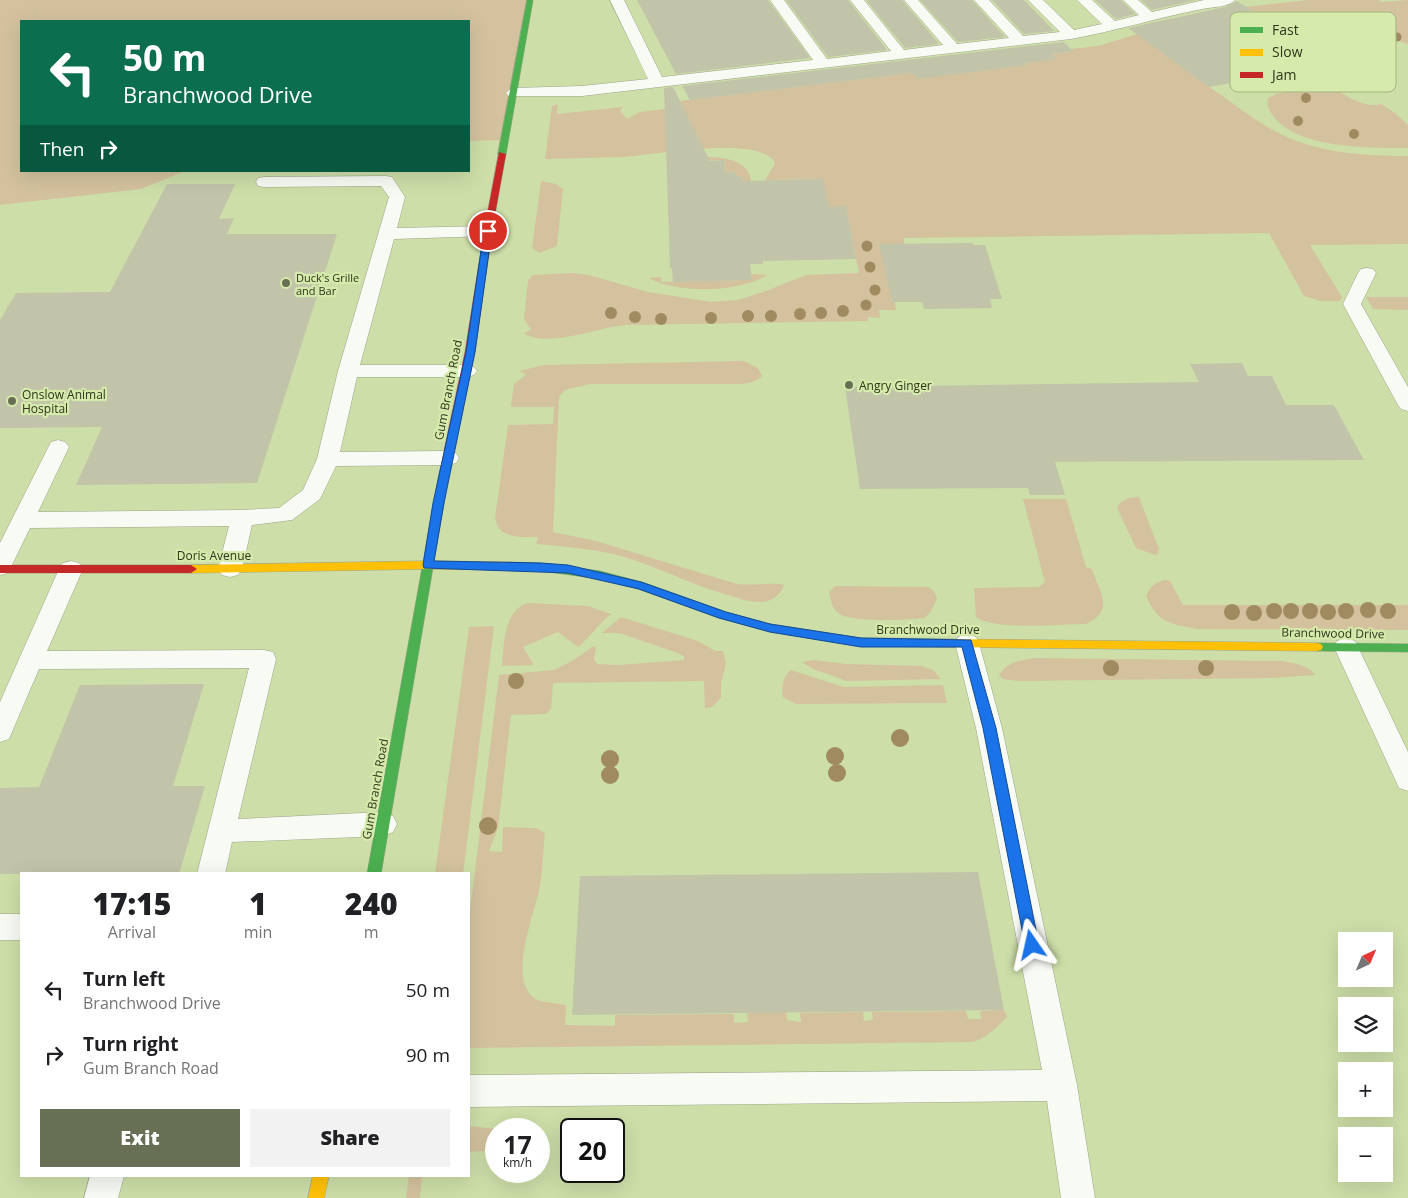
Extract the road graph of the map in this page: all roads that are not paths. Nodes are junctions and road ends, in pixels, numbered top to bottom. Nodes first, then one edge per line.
1 (530, 0) edge
2 (617, 0) edge
3 (777, 0) edge
4 (856, 0) edge
5 (911, 0) edge
6 (981, 0) edge
7 (1035, 0) edge
8 (1084, 0) edge
9 (1130, 0) edge
10 (1228, 0) edge
11 (1186, 3) edge
12 (1150, 17) junction
13 (1113, 27) junction
14 (1071, 35) junction
15 (1020, 41) junction
16 (954, 49) junction
17 (901, 55) junction
18 (823, 64) junction
19 (657, 82) junction
20 (514, 93) junction
21 (264, 182) dead end
22 (488, 231) junction
23 (386, 234) junction
24 (1367, 273) dead end
25 (467, 370) junction
26 (348, 372) junction
27 (1408, 405) edge
28 (58, 447) dead end
29 (448, 458) junction
30 (328, 459) junction
31 (242, 518) junction
32 (23, 520) junction
33 (428, 565) junction
34 (0, 568) edge
35 (230, 568) junction
36 (71, 569) junction
37 (967, 643) junction
38 (1346, 646) junction
39 (1408, 648) edge
40 (31, 660) junction
41 (0, 732) edge
42 (1408, 780) edge
43 (383, 824) junction
44 (221, 831) junction
45 (211, 872) edge
46 (374, 872) edge
47 (0, 927) edge
48 (20, 927) edge
49 (1060, 1085) junction
50 (470, 1091) edge
51 (107, 1177) edge
52 (321, 1177) edge
53 (101, 1198) edge
54 (316, 1198) edge
55 (1078, 1198) edge

1 - 20 main road, Gum Branch Road
2 - 19 lane
3 - 18 lane
4 - 17 lane
5 - 16 lane
6 - 15 lane
7 - 14 lane
8 - 13 lane
9 - 12 lane
10 - 11 lane
11 - 12 lane
12 - 13 lane
13 - 14 lane
14 - 15 lane
15 - 16 lane
16 - 17 lane
17 - 18 lane
18 - 19 lane
19 - 20 lane
20 - 22 main road, Gum Branch Road
21 - 23 lane
22 - 23 lane
22 - 25 main road, Gum Branch Road
23 - 26 lane
24 - 27 lane
25 - 26 lane
25 - 29 main road, Gum Branch Road
26 - 30 lane
28 - 32 lane
29 - 30 lane
29 - 33 main road, Gum Branch Road
30 - 31 lane
31 - 32 lane
31 - 35 lane
32 - 34 lane
33 - 35 main road, Doris Avenue
33 - 37 main road, Branchwood Drive
33 - 43 main road, Gum Branch Road
34 - 36 main road, Doris Avenue
35 - 36 main road, Doris Avenue
36 - 40 lane
37 - 38 main road, Branchwood Drive
37 - 49 lane
38 - 39 main road, Branchwood Drive
38 - 42 lane
40 - 41 lane
40 - 44 lane
43 - 44 lane
43 - 46 main road, Gum Branch Road
44 - 45 lane
47 - 48 lane
49 - 50 lane
49 - 55 lane
51 - 53 lane
52 - 54 main road

